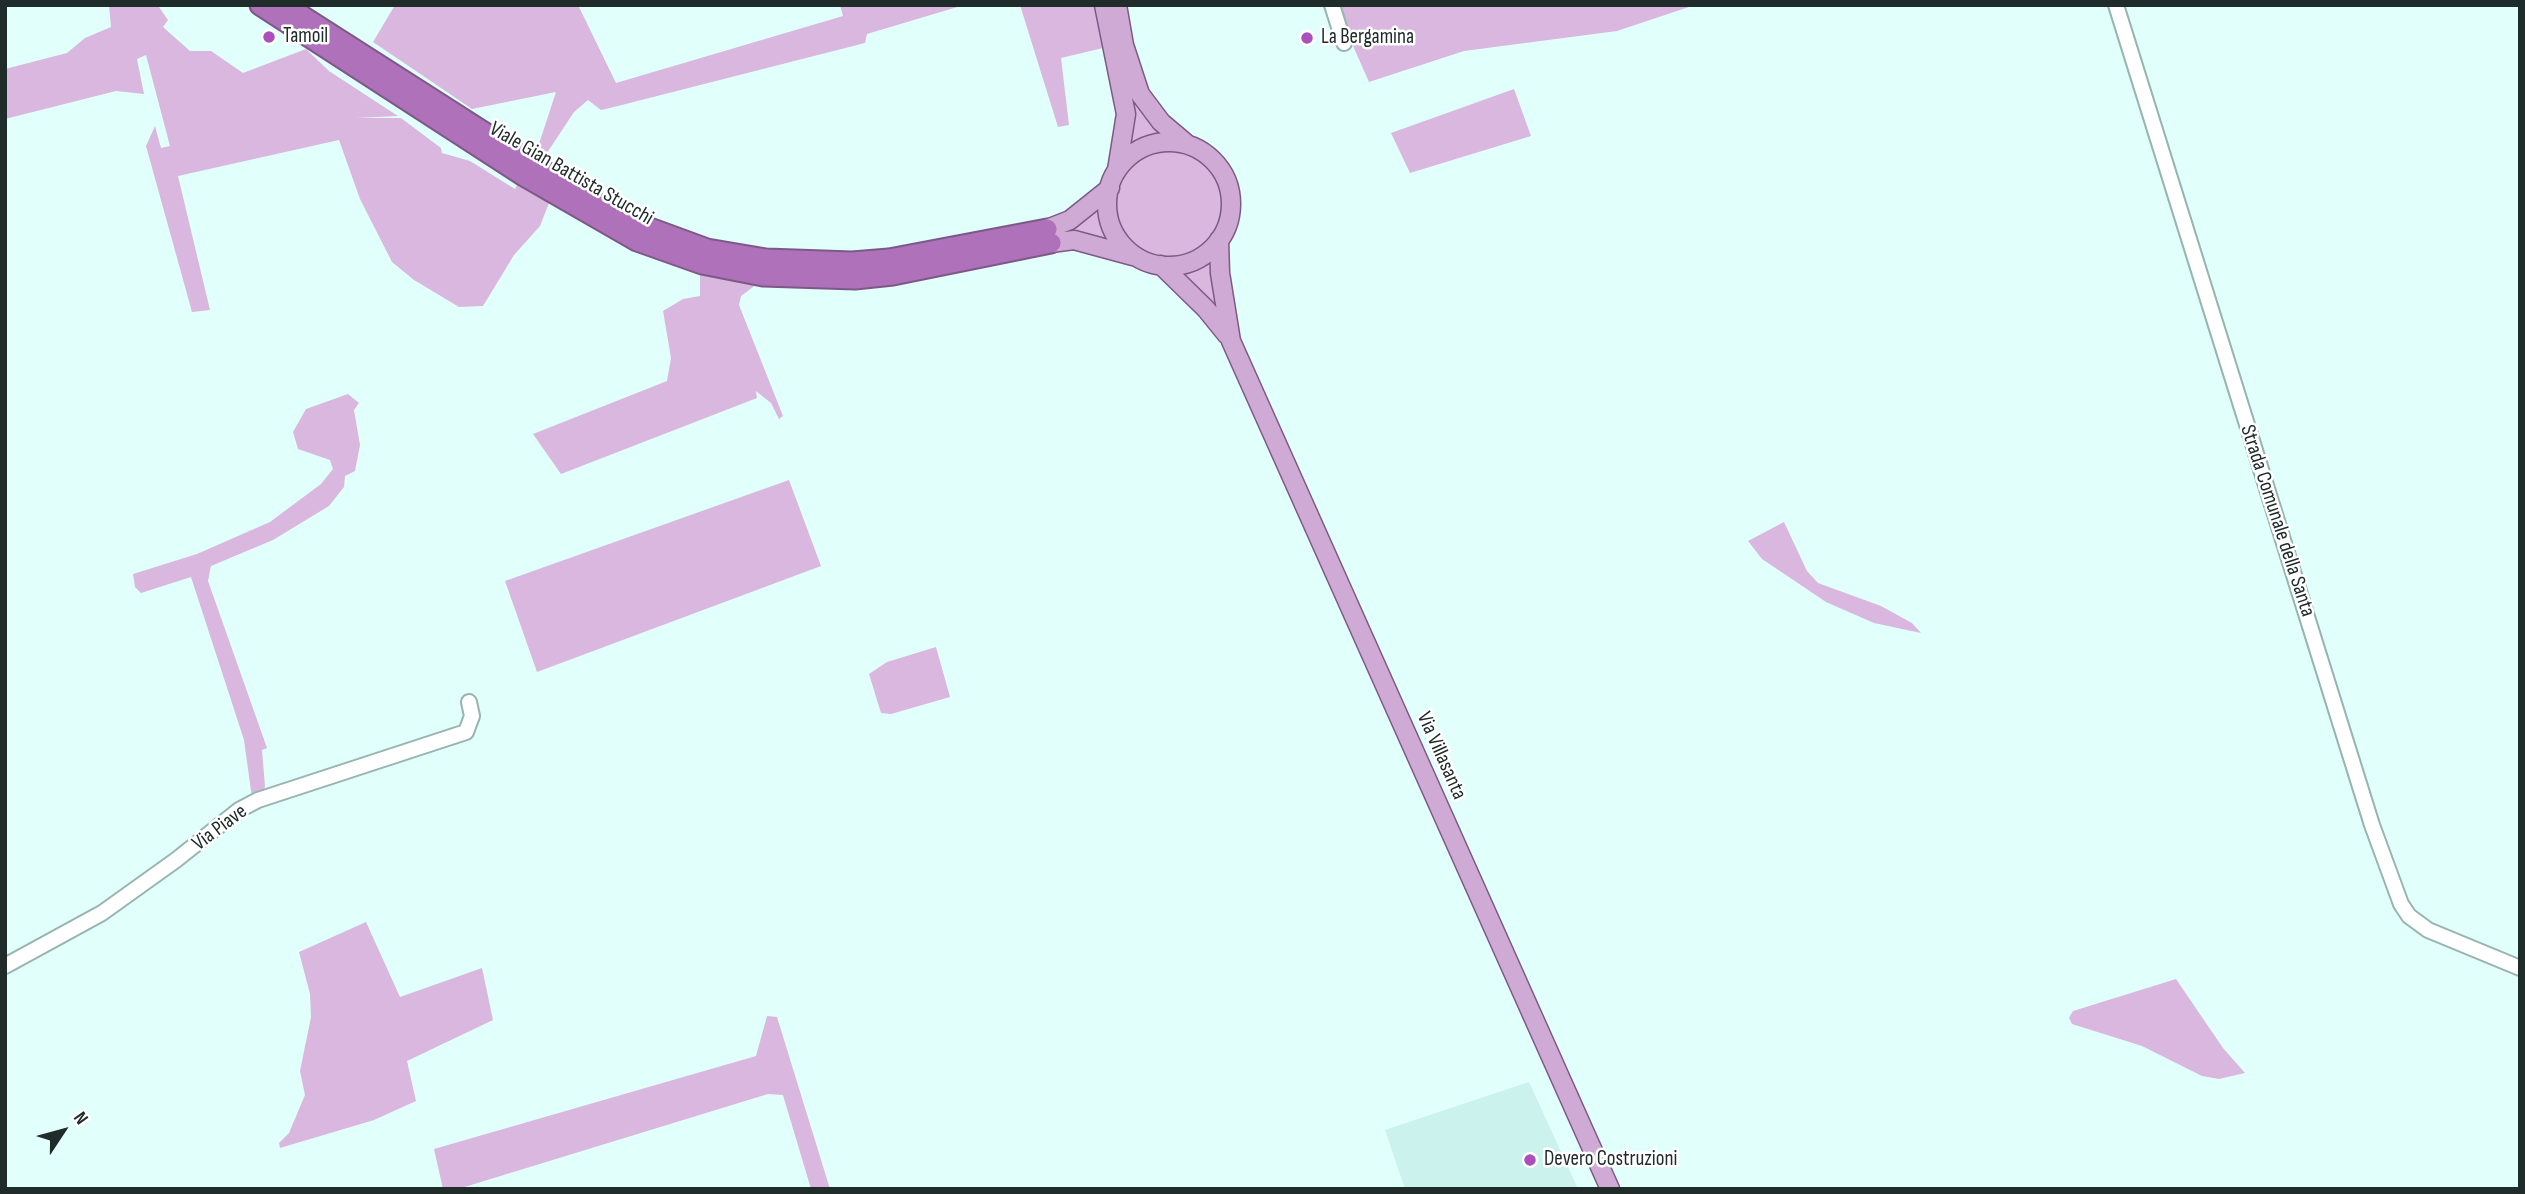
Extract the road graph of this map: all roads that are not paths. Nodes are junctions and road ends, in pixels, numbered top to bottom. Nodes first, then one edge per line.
1 (260, 5) edge
2 (285, 5) edge
3 (1104, 5) edge
4 (1117, 5) edge
5 (1332, 5) edge
6 (2116, 5) edge
7 (1344, 43) dead end
8 (1191, 146) junction
9 (1113, 180) junction
10 (1049, 236) junction
11 (1219, 240) junction
12 (1140, 259) junction
13 (1161, 265) junction
14 (1231, 341) junction
15 (469, 702) dead end
16 (5, 967) edge
17 (2520, 968) edge
18 (1610, 1189) edge

1 - 10 highway, Viale Gian Battista Stucchi
2 - 10 highway, Viale Gian Battista Stucchi
3 - 9 main road
4 - 8 main road
5 - 7 street
6 - 17 street, Strada Comunale della Santa
8 - 9 main road
8 - 11 main road
9 - 10 main road, Viale Gian Battista Stucchi
9 - 12 main road
10 - 12 main road, Viale Gian Battista Stucchi
11 - 13 main road
11 - 14 main road
12 - 13 main road
13 - 14 main road
14 - 18 main road, Via Villasanta
15 - 16 street, Via Piave

